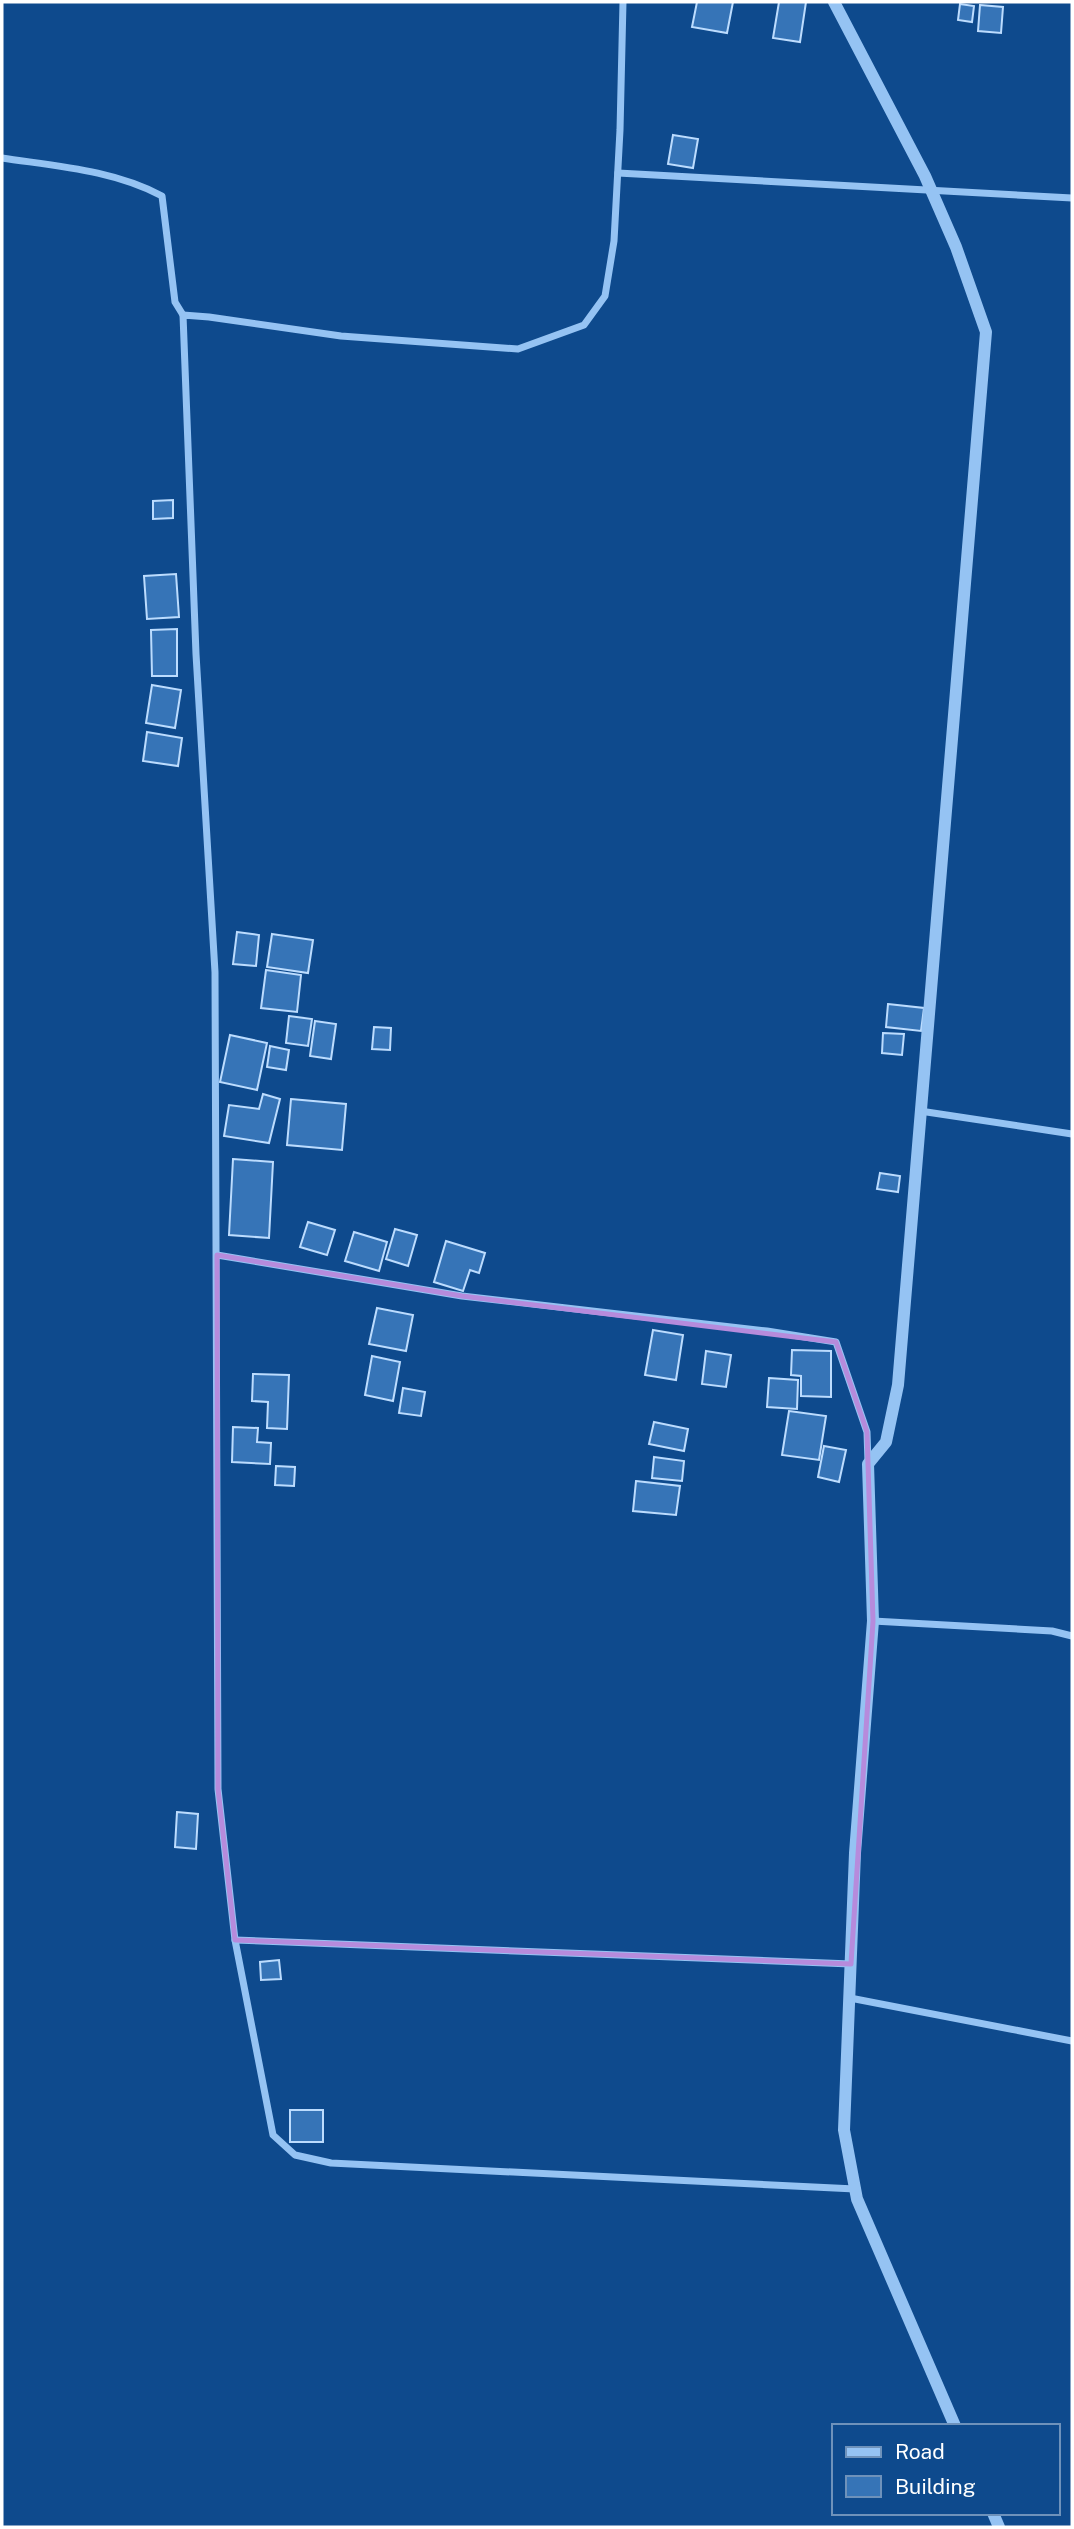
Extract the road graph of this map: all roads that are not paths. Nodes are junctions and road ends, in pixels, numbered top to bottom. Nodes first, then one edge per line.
1 (623, 2) edge
2 (834, 2) edge
3 (2, 158) edge
4 (618, 173) junction
5 (933, 192) junction
6 (1072, 198) edge
7 (183, 315) junction
8 (919, 1111) junction
9 (1072, 1134) edge
10 (217, 1255) junction
11 (868, 1464) junction
12 (873, 1620) junction
13 (1072, 1636) edge
14 (235, 1940) junction
15 (851, 1964) junction
16 (850, 1998) junction
17 (1072, 2040) edge
18 (855, 2189) junction
19 (954, 2424) edge

1 - 4 street
2 - 5 street
3 - 7 street
4 - 5 street
4 - 7 street
5 - 6 street
5 - 8 street
7 - 10 street
8 - 9 street
8 - 11 street
10 - 11 street
10 - 14 street
11 - 12 street
12 - 13 street
12 - 15 street
14 - 15 street
14 - 18 street
15 - 16 street
16 - 17 street
16 - 18 street
18 - 19 street

